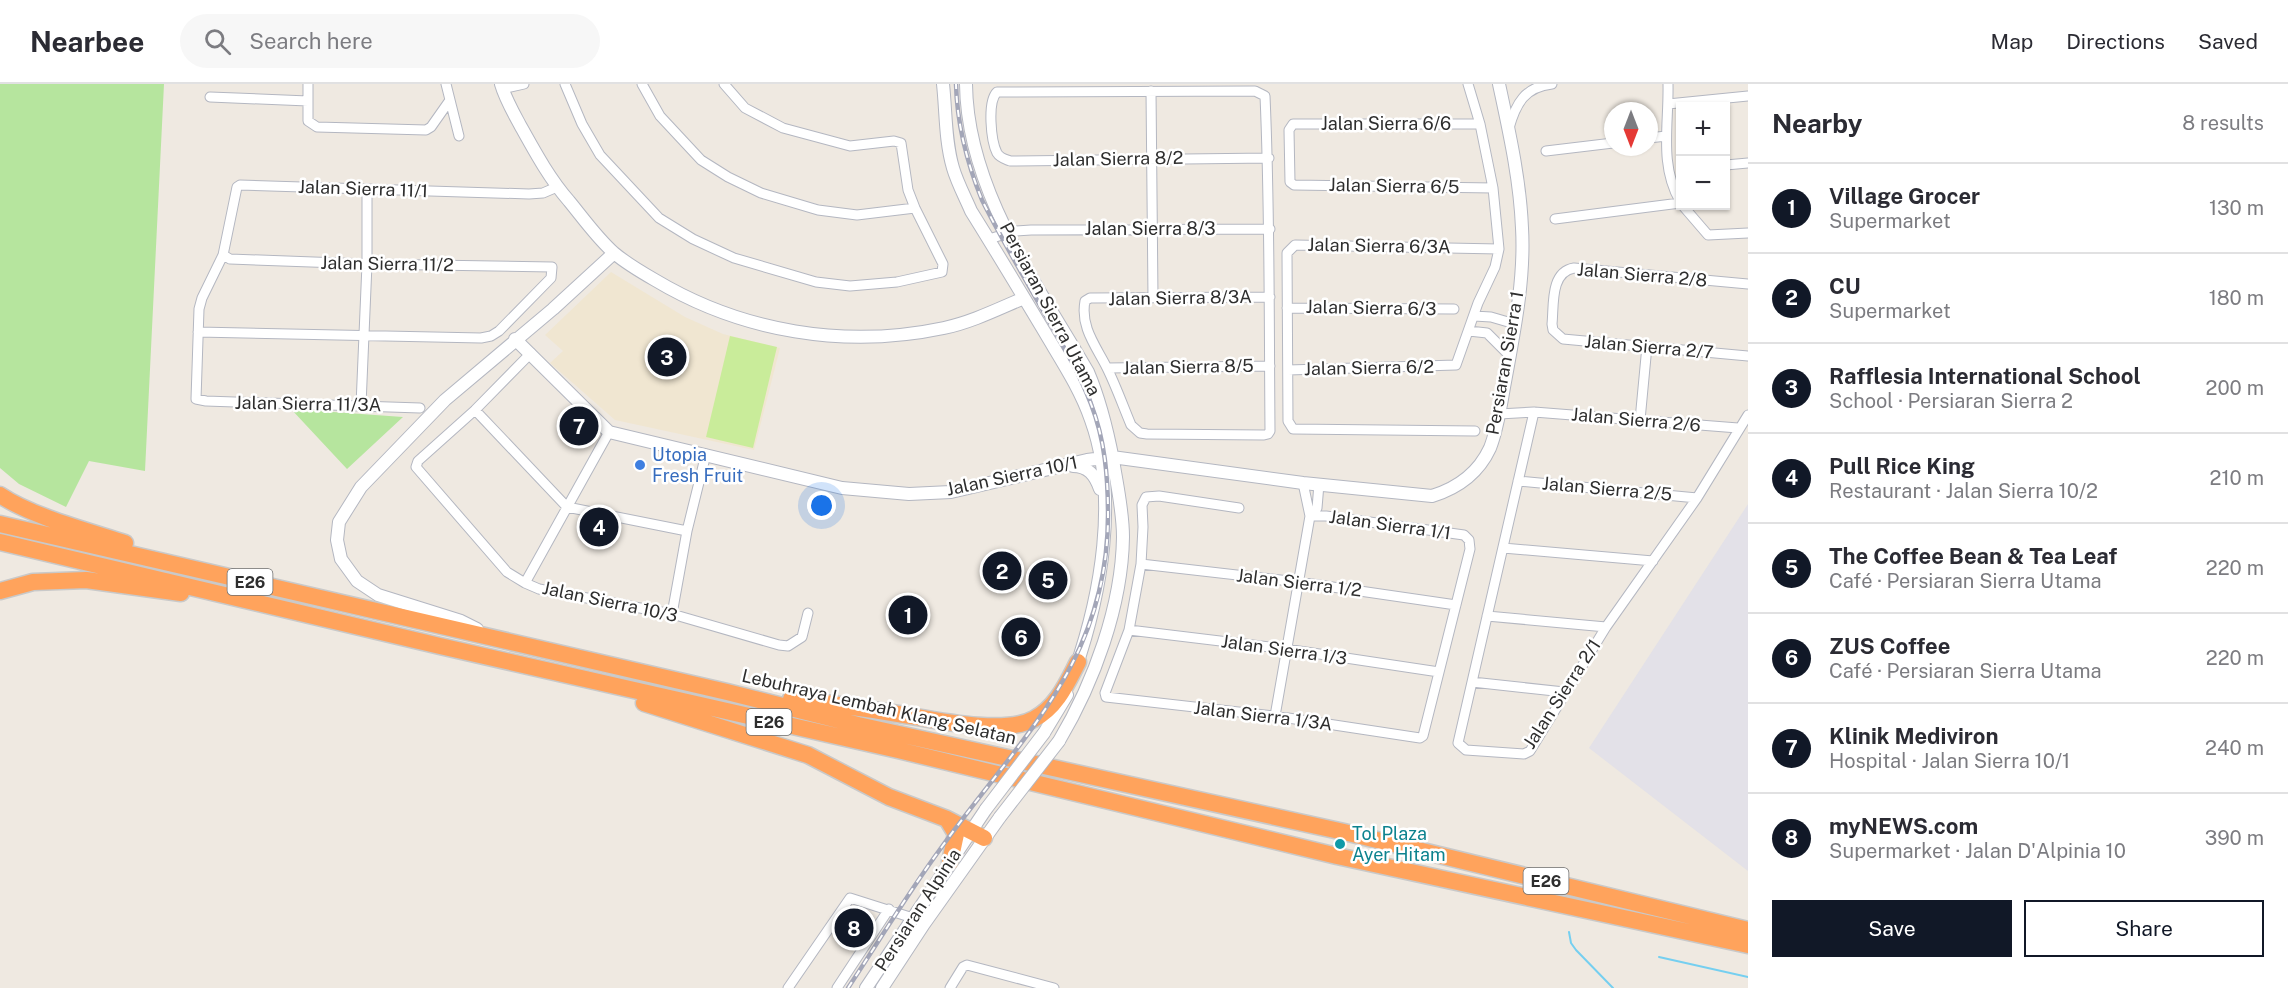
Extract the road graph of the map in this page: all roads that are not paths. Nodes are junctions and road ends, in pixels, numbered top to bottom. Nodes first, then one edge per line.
1 (308, 84) edge
2 (446, 84) edge
3 (524, 84) edge
4 (565, 84) edge
5 (642, 84) edge
6 (724, 84) edge
7 (943, 84) edge
8 (966, 84) edge
9 (1468, 84) edge
10 (1499, 84) edge
11 (1552, 84) edge
12 (1668, 84) edge
13 (1538, 85) edge
14 (502, 87) edge
15 (1151, 92) junction
16 (1748, 96) edge
17 (210, 97) dead end
18 (450, 100) junction
19 (308, 101) junction
20 (1521, 103) junction
21 (1668, 104) junction
22 (1503, 106) junction
23 (1480, 124) junction
24 (1508, 130) junction
25 (459, 136) dead end
26 (1666, 136) junction
27 (1658, 137) edge
28 (1604, 144) edge
29 (1546, 151) dead end
30 (1269, 158) junction
31 (1151, 159) junction
32 (1748, 163) edge
33 (1730, 165) edge
34 (1676, 170) edge
35 (1669, 171) junction
36 (1294, 185) joint
37 (557, 187) junction
38 (1493, 188) junction
39 (367, 189) junction
40 (1676, 190) edge
41 (1676, 204) edge
42 (915, 208) junction
43 (1687, 210) edge
44 (1555, 219) dead end
45 (1152, 229) junction
46 (1269, 229) junction
47 (1748, 233) edge
48 (1007, 234) junction
49 (989, 239) junction
50 (1499, 249) junction
51 (614, 253) junction
52 (223, 255) junction
53 (367, 264) junction
54 (1748, 284) edge
55 (1041, 290) junction
56 (1270, 297) junction
57 (1024, 298) junction
58 (1153, 298) junction
59 (1287, 308) junction
60 (1454, 309) dead end
61 (1474, 316) junction
62 (1515, 324) junction
63 (1553, 330) joint
64 (1469, 331) junction
65 (198, 332) junction
66 (364, 336) junction
67 (515, 339) junction
68 (1647, 346) junction
69 (531, 353) junction
70 (1510, 356) junction
71 (1748, 356) edge
72 (1270, 366) junction
73 (1107, 368) junction
74 (1288, 370) junction
75 (361, 405) junction
76 (420, 408) dead end
77 (475, 410) junction
78 (1534, 412) junction
79 (1499, 414) junction
80 (1748, 415) edge
81 (1640, 420) junction
82 (1738, 428) junction
83 (1475, 431) dead end
84 (609, 432) junction
85 (706, 454) junction
86 (1106, 458) junction
87 (1136, 462) junction
88 (1065, 466) junction
89 (1116, 478) junction
90 (1518, 481) junction
91 (1303, 483) junction
92 (1319, 484) junction
93 (0, 495) edge
94 (1696, 498) junction
95 (1104, 500) junction
96 (567, 507) junction
97 (1239, 508) dead end
98 (1310, 516) junction
99 (0, 524) edge
100 (687, 531) junction
101 (0, 542) edge
102 (1503, 548) junction
103 (157, 560) junction
104 (1653, 561) junction
105 (1141, 564) junction
106 (1298, 582) junction
107 (525, 583) junction
108 (0, 591) edge
109 (217, 592) junction
110 (1456, 605) junction
111 (808, 613) dead end
112 (672, 614) junction
113 (1487, 616) junction
114 (1606, 627) junction
115 (1129, 630) junction
116 (500, 640) junction
117 (441, 646) junction
118 (1286, 649) junction
119 (1078, 662) junction
120 (1439, 672) junction
121 (1472, 682) junction
122 (727, 692) junction
123 (1564, 692) junction
124 (1275, 716) junction
125 (947, 819) junction
126 (976, 835) junction
127 (950, 862) junction
128 (889, 909) junction
129 (913, 918) junction
130 (1748, 930) edge
131 (1748, 945) edge
132 (788, 988) edge
133 (837, 988) edge
134 (866, 988) edge
135 (882, 988) edge
136 (950, 988) edge
137 (1054, 988) edge

1 - 19 street
2 - 18 street
3 - 14 street
4 - 42 street
5 - 42 street
6 - 42 street
7 - 49 street, Persiaran Sierra Utama
8 - 48 street, Persiaran Sierra Utama
9 - 23 street
10 - 22 street, Persiaran Sierra 1
11 - 13 street
12 - 21 street
13 - 20 street
14 - 37 street
15 - 30 street
15 - 31 street
15 - 31 street, Jalan Sierra 8/2
16 - 21 street
17 - 19 street
18 - 19 street
18 - 25 street
20 - 22 street
20 - 24 street
21 - 26 street
22 - 24 street, Persiaran Sierra 1
23 - 36 street, Jalan Sierra 6/6
23 - 38 street
24 - 62 street, Persiaran Sierra 1
26 - 27 street
26 - 35 street
28 - 29 street
30 - 31 street, Jalan Sierra 8/2
30 - 46 street
31 - 45 street
32 - 33 street
34 - 35 street
35 - 40 street
36 - 38 street, Jalan Sierra 6/5
37 - 39 street, Jalan Sierra 11/1
37 - 51 street
38 - 50 street
39 - 52 street, Jalan Sierra 11/1
39 - 53 street
41 - 44 street
43 - 47 street
45 - 46 street, Jalan Sierra 8/3
45 - 48 street, Jalan Sierra 8/3
45 - 58 street
46 - 56 street
48 - 49 street, Jalan Sierra 8/3
48 - 55 street, Persiaran Sierra Utama
49 - 57 street, Persiaran Sierra Utama
50 - 59 street, Jalan Sierra 6/3A
50 - 61 street
51 - 57 street
51 - 67 street
52 - 53 street, Jalan Sierra 11/2
52 - 65 street
53 - 66 street
53 - 66 street, Jalan Sierra 11/2
54 - 63 street, Jalan Sierra 2/8
55 - 57 street
55 - 86 street, Persiaran Sierra Utama
56 - 58 street, Jalan Sierra 8/3A
56 - 72 street
57 - 86 street, Persiaran Sierra Utama
58 - 73 street, Jalan Sierra 8/3A
59 - 60 street, Jalan Sierra 6/3
59 - 74 street, Jalan Sierra 6/3A
61 - 62 street
61 - 64 street
62 - 70 street, Persiaran Sierra 1
63 - 68 street, Jalan Sierra 2/7
64 - 70 street
64 - 74 street, Jalan Sierra 6/2
65 - 66 street
65 - 75 street, Jalan Sierra 11/3A
66 - 75 street
67 - 69 street
67 - 116 street
68 - 71 street, Jalan Sierra 2/7
68 - 81 street
69 - 77 street
69 - 84 street
70 - 79 street, Persiaran Sierra 1
72 - 73 street, Jalan Sierra 8/5
72 - 73 street
74 - 83 street, Jalan Sierra 6/3A
75 - 76 street, Jalan Sierra 11/3A
77 - 96 street
77 - 107 street, Jalan Sierra 10/3
78 - 79 street, Jalan Sierra 2/6
78 - 81 street, Jalan Sierra 2/6
78 - 90 street, Jalan Sierra 2/1
79 - 92 street, Persiaran Sierra 1
80 - 82 street, Jalan Sierra 2/1
81 - 82 street, Jalan Sierra 2/6
82 - 94 street, Jalan Sierra 2/1
84 - 85 street, Jalan Sierra 10/1
84 - 96 street
85 - 88 street, Jalan Sierra 10/1
85 - 100 street
86 - 87 street, Persiaran Sierra 1
86 - 88 street, Jalan Sierra 10/1
86 - 89 street, Persiaran Sierra Utama
86 - 95 street, Persiaran Sierra Utama
87 - 89 street
87 - 91 street, Persiaran Sierra 1
88 - 95 street
89 - 126 street, Persiaran Sierra Utama, bridge
90 - 94 street, Jalan Sierra 2/5
90 - 102 street, Jalan Sierra 2/1
91 - 92 street, Persiaran Sierra 1
91 - 98 street
92 - 98 street
93 - 103 highway
94 - 104 street, Jalan Sierra 2/1
95 - 119 street, Persiaran Sierra Utama
96 - 100 street
96 - 107 street
97 - 105 street
98 - 106 street
98 - 110 street, Jalan Sierra 1/1
99 - 103 highway, Lebuhraya Lembah Klang Selatan / E26
100 - 112 street
101 - 109 highway, Lebuhraya Lembah Klang Selatan / E26
102 - 104 street
102 - 113 street, Jalan Sierra 2/1
103 - 116 highway, Lebuhraya Lembah Klang Selatan / E26
104 - 114 street, Jalan Sierra 2/1
105 - 106 street, Jalan Sierra 1/2
105 - 115 street
106 - 110 street, Jalan Sierra 1/2
106 - 118 street
107 - 112 street, Jalan Sierra 10/3
108 - 109 highway
109 - 117 highway, Lebuhraya Lembah Klang Selatan / E26
110 - 120 street
111 - 112 street, Jalan Sierra 10/3
113 - 114 street
113 - 121 street, Jalan Sierra 2/1
114 - 123 street, Jalan Sierra 2/1
115 - 118 street, Jalan Sierra 1/3
115 - 124 street, Jalan Sierra 1/3A
116 - 122 highway, Lebuhraya Lembah Klang Selatan / E26
117 - 125 highway
117 - 131 highway, Lebuhraya Lembah Klang Selatan / E26
118 - 120 street, Jalan Sierra 1/3
118 - 124 street
119 - 122 highway
119 - 126 street, Persiaran Sierra Utama, bridge
120 - 124 street, Jalan Sierra 1/3A
121 - 123 street
121 - 123 street, Jalan Sierra 2/1
122 - 130 highway, Lebuhraya Lembah Klang Selatan / E26
125 - 126 highway
125 - 127 highway
126 - 127 street, Persiaran Alpinia
126 - 135 street, Persiaran Alpinia
127 - 129 street, Persiaran Alpinia
128 - 129 street
128 - 132 street
128 - 133 street
129 - 134 street, Persiaran Alpinia
136 - 137 street

